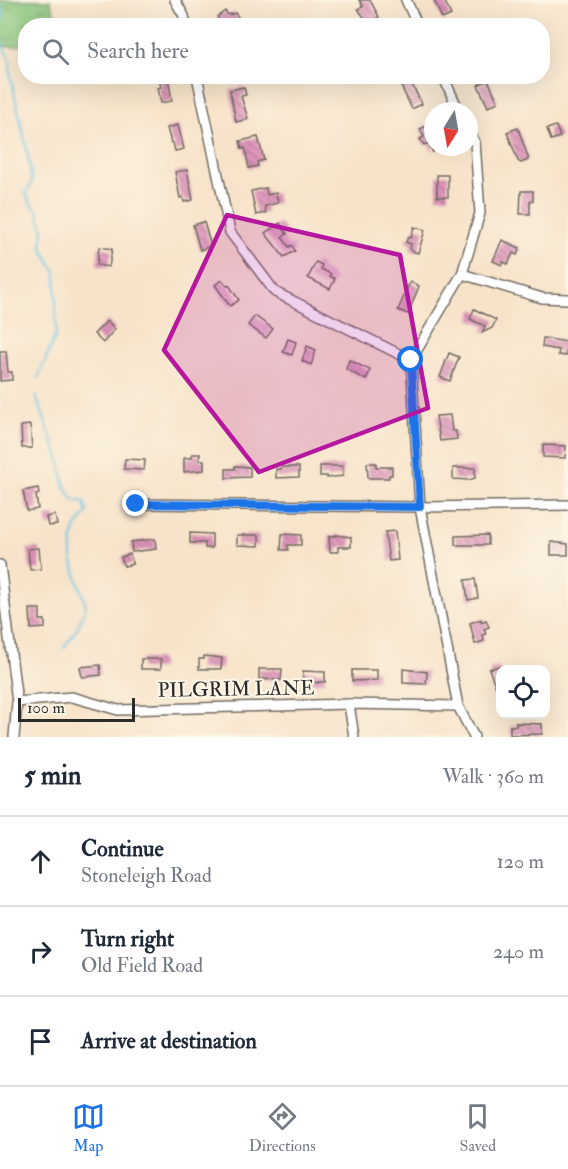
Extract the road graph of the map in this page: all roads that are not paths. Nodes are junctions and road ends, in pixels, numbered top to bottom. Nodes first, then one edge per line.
1 (175, 0) edge
2 (406, 0) edge
3 (184, 18) edge
4 (414, 18) edge
5 (199, 84) edge
6 (447, 84) edge
7 (455, 102) edge
8 (476, 156) edge
9 (462, 274) junction
10 (568, 299) edge
11 (411, 360) junction
12 (136, 504) dead end
13 (568, 505) edge
14 (420, 507) junction
15 (0, 566) edge
16 (2, 596) edge
17 (17, 702) junction
18 (349, 704) junction
19 (458, 706) junction
20 (14, 737) edge
21 (354, 737) edge
22 (474, 737) edge

1 - 3 street
2 - 4 street
5 - 11 street
6 - 7 street
8 - 9 street
9 - 10 street
9 - 11 street
11 - 14 street
12 - 14 street
13 - 14 street
14 - 19 street
15 - 16 street
16 - 17 street
17 - 18 street, PILGRIM LANE
17 - 20 street
18 - 19 street, PILGRIM LANE
18 - 21 street
19 - 22 street

